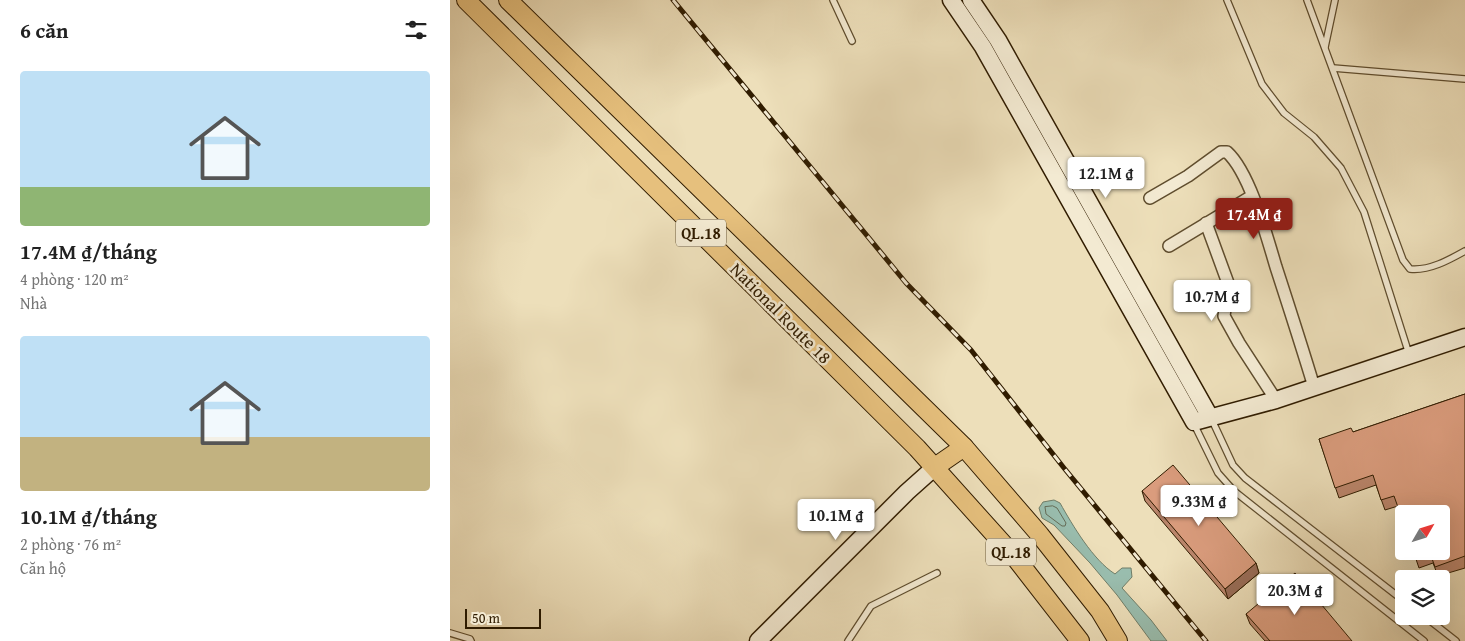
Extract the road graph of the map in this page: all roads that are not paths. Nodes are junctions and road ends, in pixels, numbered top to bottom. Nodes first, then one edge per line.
1 (466, 0) edge
2 (508, 0) edge
3 (832, 0) edge
4 (951, 0) edge
5 (971, 0) edge
6 (1227, 0) edge
7 (1307, 0) edge
8 (1335, 0) edge
9 (852, 41) dead end
10 (1325, 47) junction
11 (1332, 68) junction
12 (1465, 79) edge
13 (1252, 196) junction
14 (1150, 198) dead end
15 (1206, 223) junction
16 (1169, 246) dead end
17 (1465, 251) edge
18 (1465, 337) edge
19 (1410, 355) junction
20 (1314, 387) junction
21 (1276, 400) junction
22 (1210, 417) junction
23 (1194, 422) junction
24 (964, 447) junction
25 (935, 467) junction
26 (937, 573) dead end
27 (1395, 594) edge
28 (1436, 625) edge
29 (450, 634) edge
30 (471, 641) edge
31 (758, 641) edge
32 (848, 641) edge
33 (1080, 641) edge
34 (1118, 641) edge
35 (1424, 641) edge
36 (1456, 641) edge

1 - 25 main road, National Route 18 / QL.18
2 - 24 main road, National Route 18 / QL.18
3 - 9 lane
4 - 23 main road
5 - 22 main road
6 - 19 lane
7 - 10 lane
8 - 10 lane
10 - 11 lane
11 - 12 lane
11 - 17 lane
13 - 14 street
13 - 15 street
13 - 20 street
15 - 16 street
15 - 21 street
18 - 19 main road
19 - 20 main road
20 - 21 main road
21 - 22 main road
22 - 23 main road
22 - 27 lane
23 - 35 lane
24 - 25 main road
24 - 34 main road, National Route 18 / QL.18
25 - 31 main road
25 - 33 main road, National Route 18 / QL.18
26 - 32 lane
28 - 36 lane
29 - 30 lane

